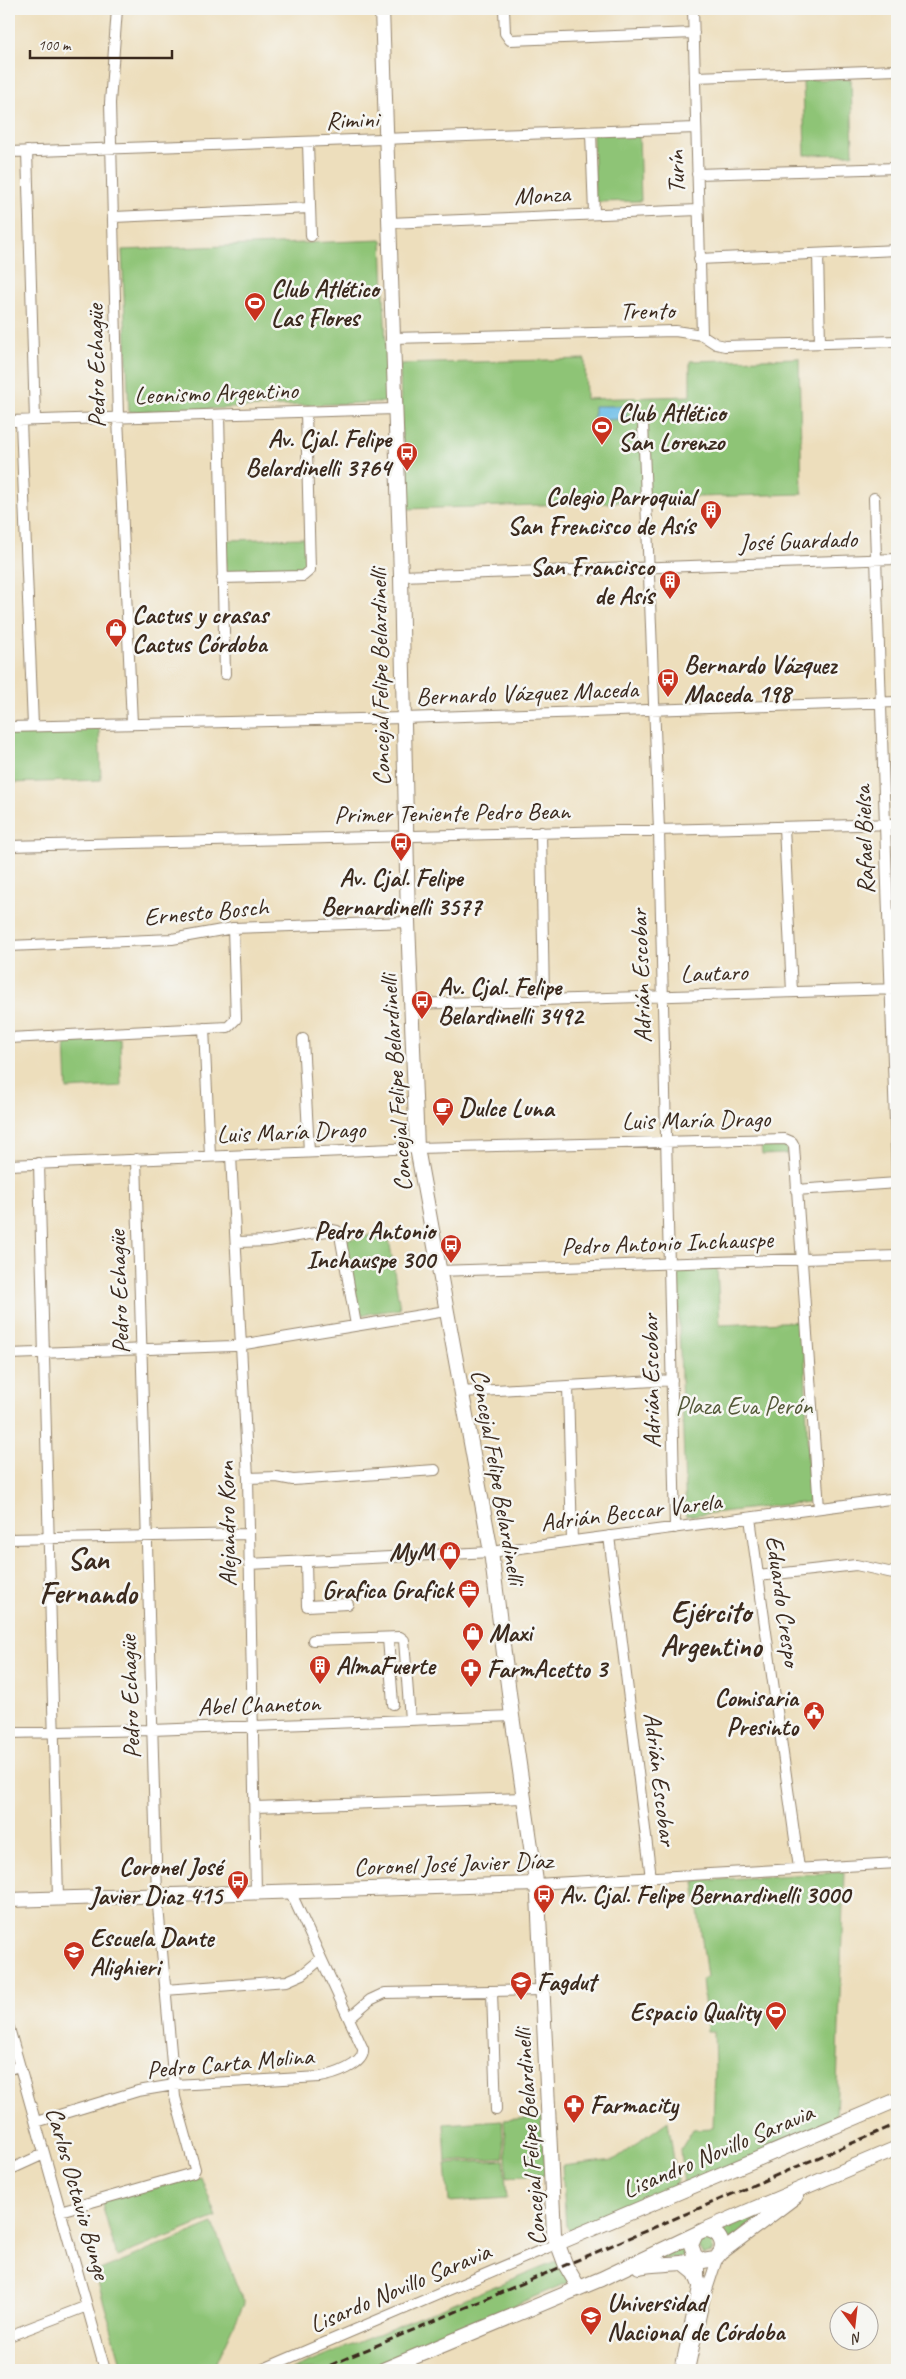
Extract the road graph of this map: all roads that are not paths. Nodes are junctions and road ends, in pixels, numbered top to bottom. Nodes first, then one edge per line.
1 (117, 9) edge
2 (382, 9) edge
3 (504, 9) edge
4 (693, 9) edge
5 (694, 34) junction
6 (897, 70) edge
7 (695, 77) junction
8 (696, 128) junction
9 (591, 133) junction
10 (386, 139) junction
11 (308, 143) junction
12 (112, 148) junction
13 (27, 151) junction
14 (9, 152) edge
15 (897, 168) edge
16 (697, 174) junction
17 (310, 208) junction
18 (698, 210) junction
19 (594, 214) junction
20 (114, 216) junction
21 (389, 223) junction
22 (311, 236) dead end
23 (897, 250) edge
24 (818, 254) junction
25 (699, 259) junction
26 (702, 334) junction
27 (393, 338) junction
28 (897, 342) edge
29 (820, 343) junction
30 (395, 409) junction
31 (306, 412) junction
32 (219, 415) junction
33 (118, 418) junction
34 (35, 420) junction
35 (9, 421) edge
36 (21, 421) junction
37 (644, 423) dead end
38 (874, 498) dead end
39 (897, 559) edge
40 (876, 560) junction
41 (648, 568) junction
42 (400, 576) junction
43 (222, 578) junction
44 (225, 674) dead end
45 (881, 702) junction
46 (897, 702) edge
47 (654, 710) junction
48 (404, 718) junction
49 (132, 723) junction
50 (33, 726) junction
51 (9, 727) edge
52 (885, 824) junction
53 (897, 824) edge
54 (784, 827) junction
55 (659, 830) junction
56 (541, 832) junction
57 (406, 835) junction
58 (9, 846) edge
59 (408, 922) junction
60 (233, 928) junction
61 (9, 946) edge
62 (894, 989) edge
63 (792, 992) junction
64 (663, 996) junction
65 (544, 1000) junction
66 (412, 1004) junction
67 (204, 1028) junction
68 (9, 1038) edge
69 (303, 1039) dead end
70 (667, 1141) junction
71 (417, 1148) junction
72 (309, 1152) junction
73 (210, 1156) junction
74 (232, 1156) junction
75 (136, 1160) junction
76 (39, 1164) junction
77 (9, 1165) edge
78 (897, 1182) edge
79 (796, 1190) junction
80 (237, 1242) junction
81 (897, 1256) edge
82 (801, 1260) junction
83 (670, 1265) junction
84 (438, 1271) junction
85 (446, 1311) junction
86 (356, 1326) junction
87 (242, 1345) junction
88 (142, 1350) junction
89 (9, 1354) edge
90 (44, 1354) junction
91 (672, 1380) junction
92 (568, 1386) junction
93 (461, 1392) junction
94 (435, 1470) dead end
95 (248, 1478) junction
96 (897, 1498) edge
97 (819, 1508) junction
98 (750, 1518) junction
99 (675, 1528) junction
100 (249, 1534) junction
101 (147, 1535) junction
102 (609, 1536) junction
103 (49, 1538) junction
104 (9, 1539) edge
105 (572, 1541) junction
106 (491, 1552) junction
107 (306, 1561) junction
108 (249, 1564) junction
109 (893, 1573) dead end
110 (758, 1576) junction
111 (348, 1604) dead end
112 (388, 1638) junction
113 (313, 1640) dead end
114 (393, 1704) dead end
115 (512, 1716) junction
116 (410, 1720) junction
117 (253, 1726) junction
118 (152, 1730) junction
119 (54, 1732) junction
120 (9, 1733) edge
121 (523, 1798) junction
122 (254, 1806) junction
123 (897, 1862) edge
124 (799, 1868) junction
125 (651, 1878) junction
126 (536, 1884) junction
127 (290, 1891) junction
128 (256, 1892) junction
129 (157, 1896) junction
130 (58, 1898) junction
131 (9, 1900) edge
132 (320, 1959) junction
133 (165, 1990) junction
134 (542, 1990) junction
135 (492, 1992) junction
136 (349, 2018) junction
137 (9, 2028) edge
138 (19, 2066) junction
139 (9, 2069) edge
140 (174, 2085) junction
141 (897, 2100) edge
142 (496, 2110) dead end
143 (36, 2122) junction
144 (897, 2148) edge
145 (44, 2154) junction
146 (9, 2170) edge
147 (816, 2181) junction
148 (60, 2211) junction
149 (700, 2232) junction
150 (556, 2244) junction
151 (719, 2255) junction
152 (694, 2261) junction
153 (601, 2280) junction
154 (699, 2283) joint
155 (578, 2288) junction
156 (87, 2306) junction
157 (9, 2336) edge
158 (105, 2370) edge
159 (261, 2370) edge
160 (383, 2370) edge
161 (680, 2370) edge
162 (689, 2370) edge

1 - 12 street, Pedro Echagüe
2 - 10 main road, Concejal Felipe Belardinelli
3 - 5 street
4 - 5 street, Turín
5 - 7 street, Turín
6 - 7 street
7 - 8 street, Turín
8 - 9 street, Rimini
8 - 16 street, Turín
9 - 10 street, Rimini
9 - 19 street
10 - 11 street, Rimini
10 - 21 main road, Concejal Felipe Belardinelli
11 - 12 street, Rimini
11 - 17 street
12 - 13 street, Rimini
12 - 20 street, Pedro Echagüe
13 - 14 street, Rimini
13 - 34 street
15 - 16 street
16 - 18 street, Turín
17 - 20 street
17 - 22 street
18 - 19 street, Monza
18 - 25 street, Turín
19 - 21 street, Monza
20 - 33 street, Pedro Echagüe
21 - 27 main road, Concejal Felipe Belardinelli
23 - 24 street
24 - 25 street
24 - 29 street
25 - 26 street, Turín
26 - 27 street, Trento
26 - 29 street, Trento
27 - 30 main road, Concejal Felipe Belardinelli
28 - 29 street, Trento
30 - 31 street, Leonismo Argentino
30 - 42 main road, Concejal Felipe Belardinelli
31 - 32 street, Leonismo Argentino
31 - 43 street
32 - 33 street, Leonismo Argentino
32 - 43 street
33 - 34 street, Leonismo Argentino
33 - 49 street, Pedro Echagüe
34 - 36 street, Leonismo Argentino
35 - 36 street, Leonismo Argentino
36 - 50 street
37 - 41 street, Adrián Escobar
38 - 40 street, Rafael Bielsa
39 - 40 street, José Guardado
40 - 41 street, José Guardado
40 - 45 street, Rafael Bielsa
41 - 42 street, José Guardado
41 - 47 street, Adrián Escobar
42 - 48 main road, Concejal Felipe Belardinelli
43 - 44 street
45 - 46 street, Bernardo Vázquez Maceda
45 - 47 street, Bernardo Vázquez Maceda
45 - 52 street, Rafael Bielsa
47 - 48 street, Bernardo Vázquez Maceda
47 - 55 street, Adrián Escobar
48 - 49 street, Bernardo Vázquez Maceda
48 - 57 main road, Concejal Felipe Belardinelli
49 - 50 street, Bernardo Vázquez Maceda
50 - 51 street, Bernardo Vázquez Maceda
52 - 53 street, Primer Teniente Pedro Bean
52 - 54 street, Primer Teniente Pedro Bean
52 - 62 street, Rafael Bielsa
54 - 55 street, Primer Teniente Pedro Bean
54 - 63 street
55 - 56 street, Primer Teniente Pedro Bean
55 - 64 street, Adrián Escobar
56 - 57 street, Primer Teniente Pedro Bean
56 - 65 street
57 - 58 street, Primer Teniente Pedro Bean
57 - 59 main road, Concejal Felipe Belardinelli
59 - 60 street, Ernesto Bosch
59 - 66 main road, Concejal Felipe Belardinelli
60 - 61 street, Ernesto Bosch
60 - 67 street
62 - 63 street, Lautaro
62 - 78 street, Rafael Bielsa
63 - 64 street, Lautaro
64 - 65 street, Lautaro
64 - 70 street, Adrián Escobar
65 - 66 street, Lautaro
66 - 71 main road, Concejal Felipe Belardinelli
67 - 68 street
67 - 73 street
69 - 72 street
70 - 71 street, Luis María Drago
70 - 79 street, Luis María Drago
70 - 83 street, Adrián Escobar
71 - 72 street, Luis María Drago
71 - 84 main road, Concejal Felipe Belardinelli
72 - 74 street, Luis María Drago
73 - 74 street, Luis María Drago
73 - 75 street, Luis María Drago
74 - 80 street, Alejandro Korn
75 - 76 street, Luis María Drago
75 - 88 street, Pedro Echagüe
76 - 77 street, Luis María Drago
76 - 90 street
78 - 79 street
79 - 82 street
80 - 86 street
80 - 87 street, Alejandro Korn
81 - 82 street, Pedro Antonio Inchauspe
82 - 83 street, Pedro Antonio Inchauspe
82 - 97 street
83 - 84 street, Pedro Antonio Inchauspe
83 - 91 street, Adrián Escobar
84 - 85 main road, Concejal Felipe Belardinelli
85 - 86 street
85 - 93 main road, Concejal Felipe Belardinelli
86 - 87 street
87 - 88 street
87 - 95 street, Alejandro Korn
88 - 90 street
88 - 101 street, Pedro Echagüe
89 - 90 street
90 - 103 street
91 - 92 street
91 - 99 street, Adrián Escobar
92 - 93 street
92 - 105 street
93 - 106 main road, Concejal Felipe Belardinelli
94 - 95 street
95 - 100 street, Alejandro Korn
96 - 97 street, Adrián Beccar Varela
97 - 98 street, Adrián Beccar Varela
98 - 99 street, Adrián Beccar Varela
98 - 110 street, Eduardo Crespo
99 - 102 street, Adrián Beccar Varela
100 - 101 street
100 - 108 street, Alejandro Korn
101 - 103 street
101 - 118 street, Pedro Echagüe
102 - 105 street, Adrián Beccar Varela
102 - 125 street, Adrián Escobar
103 - 104 street
103 - 119 street
105 - 106 street, Adrián Beccar Varela
106 - 107 street, Adrián Beccar Varela
106 - 115 main road, Concejal Felipe Belardinelli
107 - 108 street, Adrián Beccar Varela
107 - 111 street
108 - 117 street, Alejandro Korn
109 - 110 street
110 - 124 street, Eduardo Crespo
112 - 113 street
112 - 114 street
112 - 116 street
115 - 116 street, Abel Chaneton
115 - 121 main road, Concejal Felipe Belardinelli
116 - 117 street, Abel Chaneton
117 - 118 street, Abel Chaneton
117 - 122 street, Alejandro Korn
118 - 119 street, Abel Chaneton
118 - 129 street, Pedro Echagüe
119 - 120 street, Abel Chaneton
119 - 130 street
121 - 122 street
121 - 126 main road, Concejal Felipe Belardinelli
122 - 128 street, Alejandro Korn
123 - 124 street, Coronel José Javier Díaz
124 - 125 street, Coronel José Javier Díaz
125 - 126 street, Coronel José Javier Díaz
126 - 127 main road, Coronel José Javier Díaz
126 - 134 main road, Concejal Felipe Belardinelli
127 - 128 main road, Coronel José Javier Díaz
127 - 132 street
128 - 129 main road, Coronel José Javier Díaz
129 - 130 main road, Coronel José Javier Díaz
129 - 133 street, Pedro Echagüe
130 - 131 main road, Coronel José Javier Díaz
132 - 133 street
132 - 136 street
133 - 140 street, Pedro Echagüe
134 - 135 street
134 - 150 main road, Concejal Felipe Belardinelli
135 - 136 street
135 - 142 street
136 - 140 street, Pedro Carta Molina
137 - 138 street, Carlos Octavio Bunge
138 - 139 street
138 - 143 street, Carlos Octavio Bunge
140 - 143 street, Pedro Carta Molina
140 - 148 street, Pedro Echagüe
141 - 150 main road, Lisandro Novillo Saravia
143 - 145 street, Carlos Octavio Bunge
144 - 147 main road
145 - 146 street
145 - 148 street, Carlos Octavio Bunge
147 - 149 main road
147 - 151 main road
148 - 156 street, Carlos Octavio Bunge
149 - 151 main road
149 - 152 main road
149 - 153 main road
150 - 155 main road, Concejal Felipe Belardinelli
150 - 159 street, Lisardo Novillo Saravia
151 - 152 main road
151 - 162 street
152 - 153 main road
152 - 154 main road
153 - 155 main road
154 - 161 street
155 - 160 main road
156 - 157 street
156 - 158 street, Carlos Octavio Bunge

